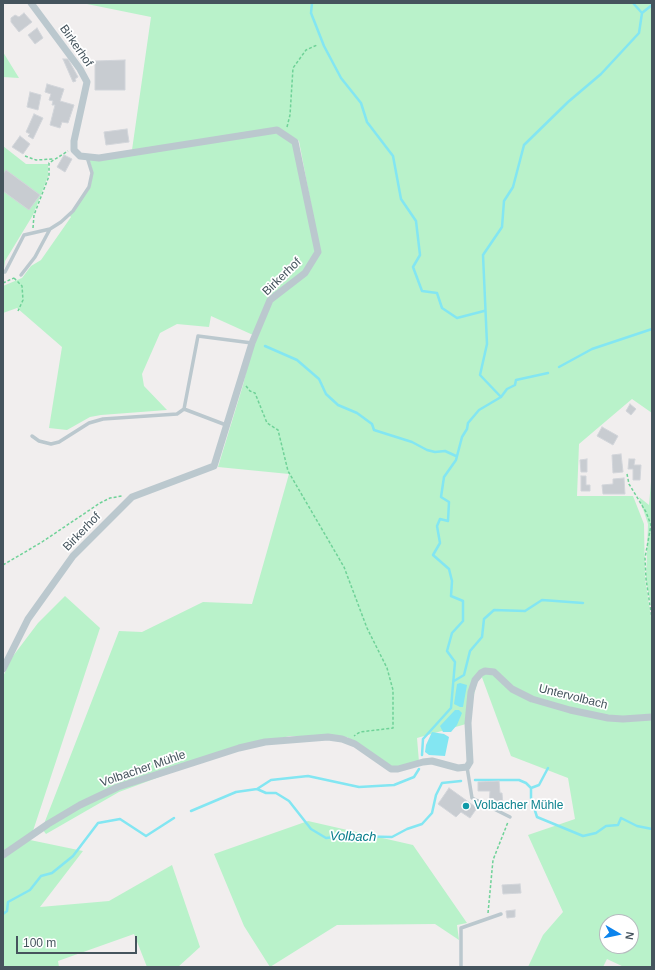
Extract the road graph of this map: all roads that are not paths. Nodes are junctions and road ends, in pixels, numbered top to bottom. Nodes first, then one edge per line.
1 (31, 3) edge
2 (87, 157) junction
3 (50, 229) junction
4 (3, 272) edge
5 (21, 274) dead end
6 (252, 343) junction
7 (184, 409) junction
8 (227, 426) junction
9 (32, 436) dead end
10 (3, 669) edge
11 (652, 717) edge
12 (467, 768) junction
13 (510, 817) road end
14 (3, 855) edge
15 (501, 914) dead end
16 (461, 967) edge

1 - 2 street, Birkerhof
2 - 3 lane
2 - 6 street, Birkerhof
3 - 4 lane
3 - 5 lane
6 - 7 lane
6 - 8 street, Birkerhof
7 - 8 lane
7 - 9 lane
8 - 10 street, Birkerhof
11 - 12 street, Untervolbach
12 - 13 lane
12 - 14 street, Volbacher Mühle
15 - 16 lane

